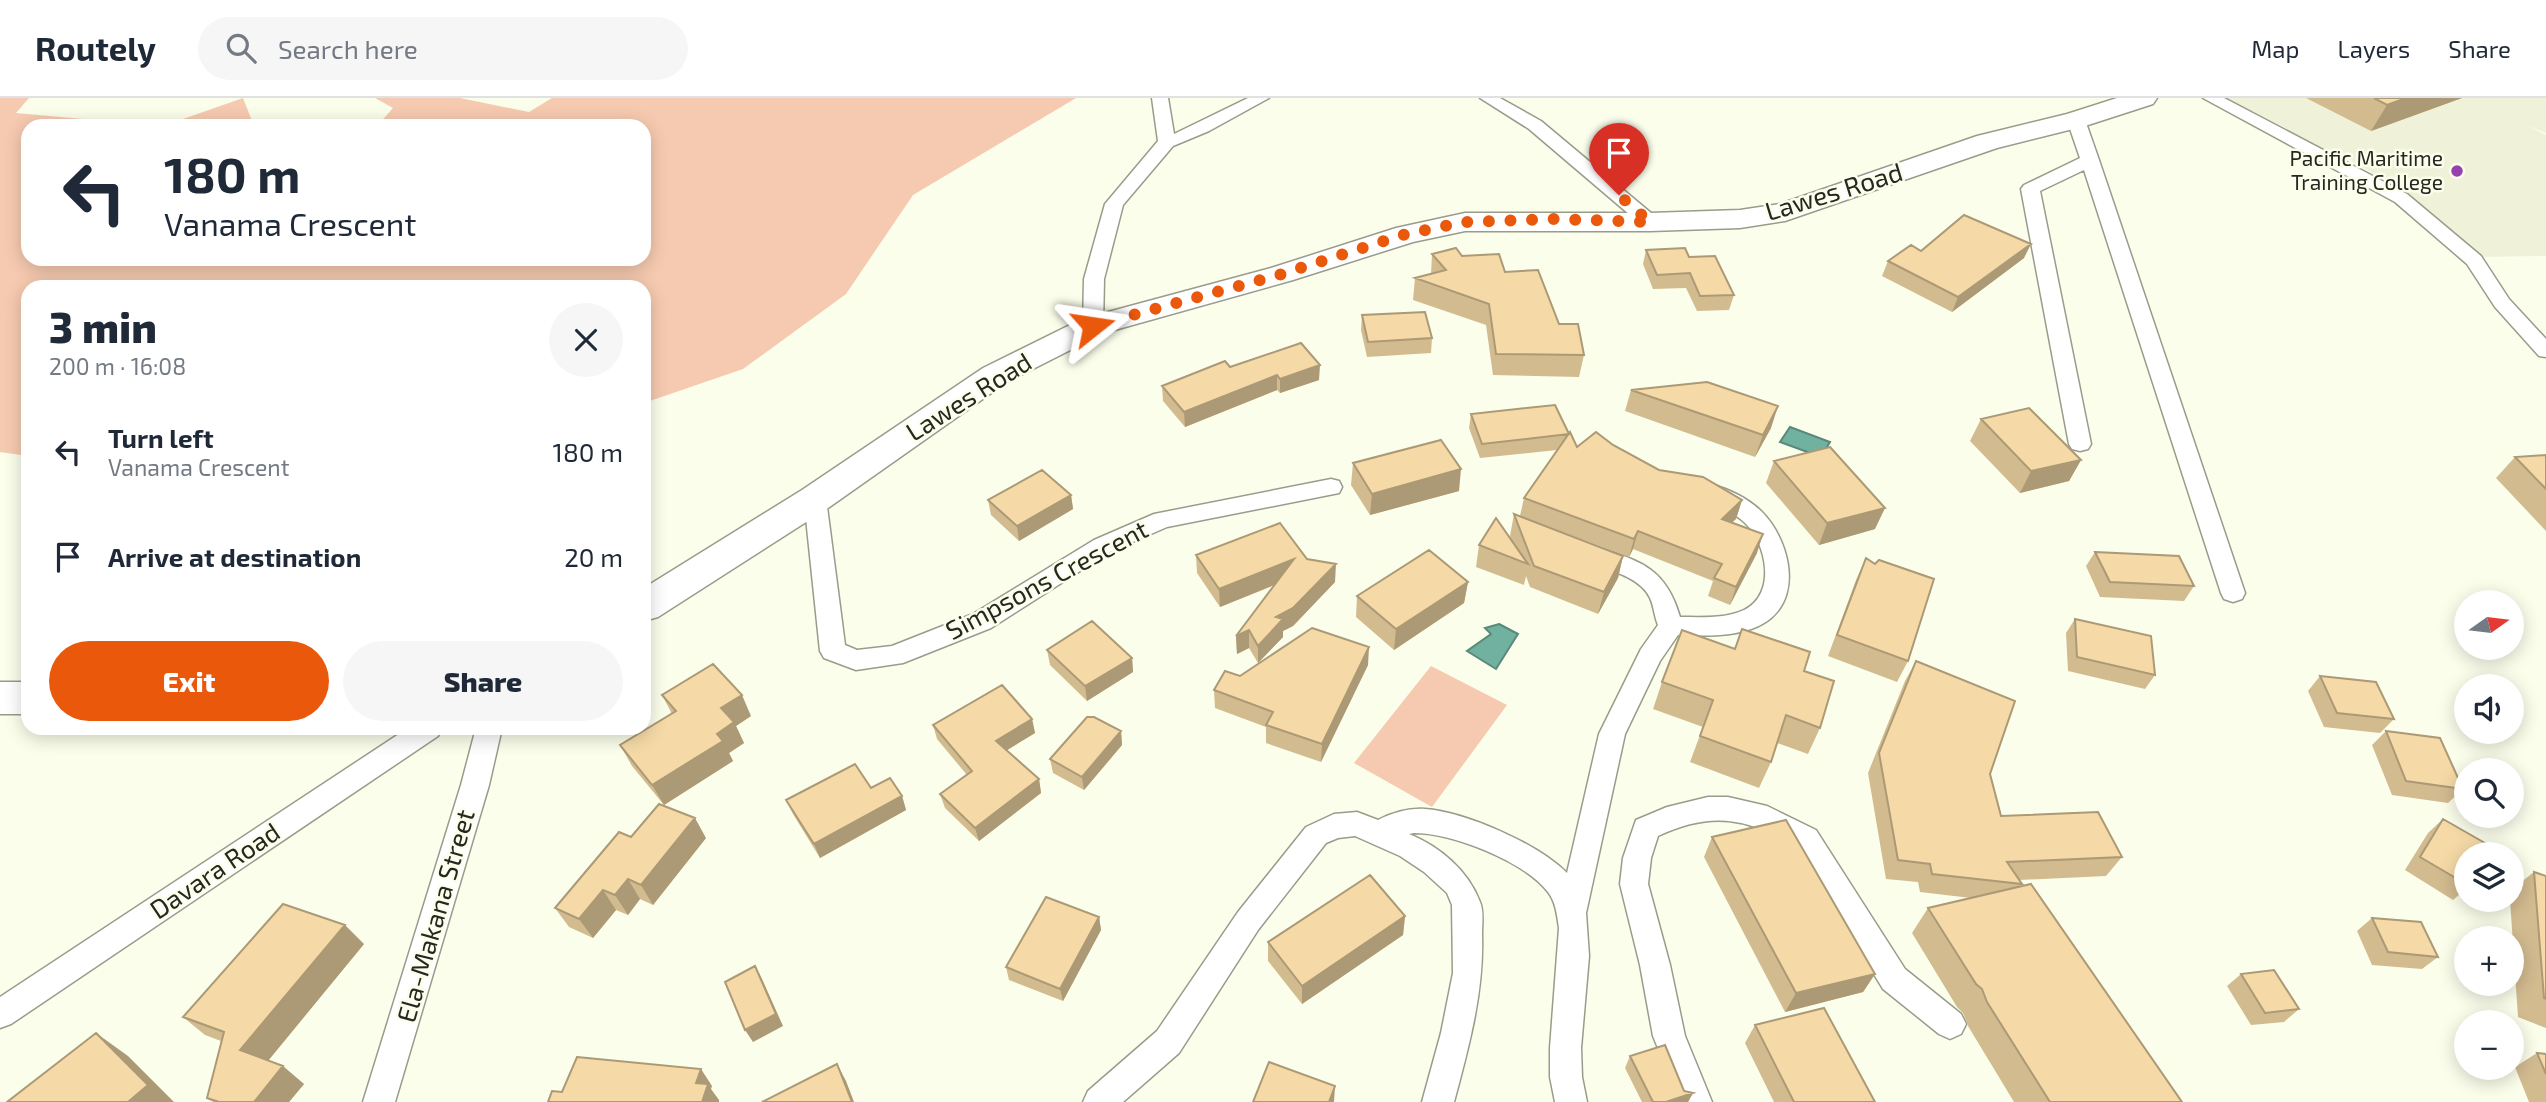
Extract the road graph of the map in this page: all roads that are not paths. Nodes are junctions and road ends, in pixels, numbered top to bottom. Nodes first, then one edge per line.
1 (1160, 98) edge
2 (1261, 98) edge
3 (1488, 98) edge
4 (2144, 98) edge
5 (2211, 98) edge
6 (2076, 120) junction
7 (1167, 142) junction
8 (2090, 160) junction
9 (1650, 222) junction
10 (1093, 326) junction
11 (2546, 351) edge
12 (2080, 444) dead end
13 (1693, 485) edge
14 (1331, 487) dead end
15 (815, 499) junction
16 (1571, 547) edge
17 (2233, 593) dead end
18 (651, 603) edge
19 (1671, 626) junction
20 (0, 698) edge
21 (21, 698) edge
22 (418, 735) edge
23 (487, 735) edge
24 (1381, 833) junction
25 (1573, 909) junction
26 (0, 1014) edge
27 (1950, 1024) dead end
28 (379, 1102) edge
29 (1099, 1102) edge
30 (1438, 1102) edge
31 (1571, 1102) edge
32 (1696, 1102) edge

1 - 7 street
2 - 7 street
3 - 9 street
4 - 6 main road, Lawes Road
5 - 11 street
6 - 8 street
6 - 9 main road, Lawes Road
7 - 10 street
8 - 12 street
8 - 17 street
9 - 10 main road, Lawes Road
10 - 15 main road, Lawes Road
13 - 19 street
14 - 15 street, Simpsons Crescent
15 - 18 main road, Lawes Road
16 - 19 street
19 - 25 street
20 - 21 main road
22 - 26 street, Davara Road
23 - 28 street, Ela-Makana Street
24 - 25 street
24 - 29 street
24 - 30 street
25 - 31 street
27 - 32 street

